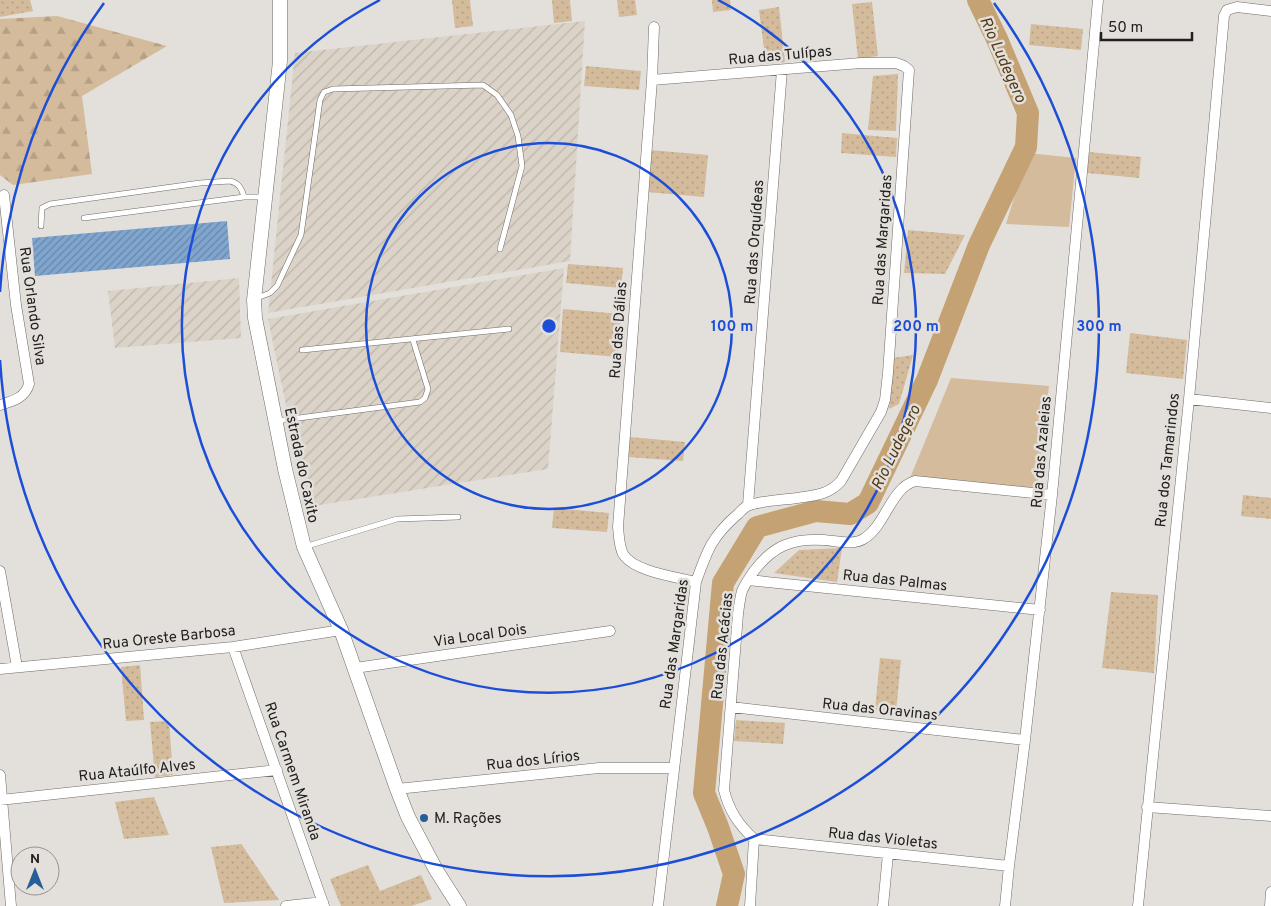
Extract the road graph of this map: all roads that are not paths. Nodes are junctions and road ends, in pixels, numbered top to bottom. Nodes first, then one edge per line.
1 (280, 0) edge
2 (1098, 0) edge
3 (1271, 12) edge
4 (654, 27) dead end
5 (782, 70) junction
6 (909, 70) joint
7 (652, 80) junction
8 (4, 195) dead end
9 (244, 197) junction
10 (265, 197) junction
11 (84, 218) dead end
12 (41, 226) dead end
13 (500, 249) dead end
14 (254, 300) junction
15 (510, 328) dead end
16 (413, 340) junction
17 (302, 350) dead end
18 (1189, 399) junction
19 (0, 405) edge
20 (1271, 408) edge
21 (276, 421) junction
22 (1052, 495) junction
23 (748, 505) junction
24 (458, 517) dead end
25 (304, 547) junction
26 (0, 571) edge
27 (748, 580) junction
28 (696, 582) junction
29 (1, 588) edge
30 (1040, 610) junction
31 (341, 630) junction
32 (610, 631) dead end
33 (232, 647) junction
34 (17, 667) junction
35 (355, 668) junction
36 (0, 669) edge
37 (731, 707) junction
38 (1026, 740) junction
39 (673, 768) junction
40 (277, 770) junction
41 (0, 775) edge
42 (397, 789) junction
43 (1, 800) edge
44 (1148, 807) junction
45 (1271, 816) edge
46 (754, 839) junction
47 (888, 854) junction
48 (1008, 866) junction
49 (1271, 892) edge
50 (324, 904) edge
51 (10, 906) edge
52 (286, 906) edge
53 (459, 906) edge
54 (658, 906) edge
55 (750, 906) edge
56 (883, 906) edge
57 (1005, 906) edge
58 (1138, 906) edge
59 (1270, 906) edge

1 - 10 main road, Estrada do Caxito
2 - 22 street, Rua das Azaleias
3 - 18 street, Rua dos Tamarindos
4 - 7 street, Rua das Dálias
5 - 6 street, Rua das Tulípas
5 - 7 street, Rua das Tulípas
5 - 23 street, Rua das Orquídeas
6 - 23 street, Rua das Margaridas
7 - 28 street, Rua das Dálias
8 - 19 street, Rua Orlando Silva
9 - 10 lane
9 - 11 lane
9 - 12 lane
10 - 14 main road, Estrada do Caxito
13 - 14 lane
14 - 21 main road, Estrada do Caxito
15 - 16 lane
16 - 17 lane
16 - 21 lane
18 - 20 street
18 - 44 street, Rua dos Tamarindos
21 - 25 main road, Estrada do Caxito
22 - 27 street, Rua das Acácias
22 - 30 street, Rua das Azaleias
23 - 28 street, Rua das Margaridas
24 - 25 lane
25 - 31 main road, Estrada do Caxito
26 - 29 street
27 - 30 street, Rua das Palmas
27 - 37 street, Rua das Acácias
28 - 39 street, Rua das Margaridas
29 - 34 street
30 - 38 street, Rua das Azaleias
31 - 33 street, Rua Oreste Barbosa
31 - 35 main road, Estrada do Caxito
32 - 35 street, Via Local Dois
33 - 34 street, Rua Oreste Barbosa
33 - 40 street, Rua Carmem Miranda
34 - 36 street, Rua Oreste Barbosa
35 - 42 main road, Estrada do Caxito
37 - 38 street, Rua das Oravinas
37 - 46 street, Rua das Acácias
38 - 48 street, Rua das Azaleias
39 - 42 street, Rua dos Lírios
39 - 54 street, Rua das Margaridas
40 - 43 street, Rua Ataúlfo Alves
40 - 50 street, Rua Carmem Miranda
41 - 43 street
42 - 53 main road, Estrada do Caxito
43 - 51 street
44 - 45 street
44 - 58 street, Rua dos Tamarindos
46 - 47 street, Rua das Violetas
46 - 55 street
47 - 48 street, Rua das Violetas
47 - 56 street
48 - 57 street, Rua das Azaleias
49 - 59 street
50 - 52 street

